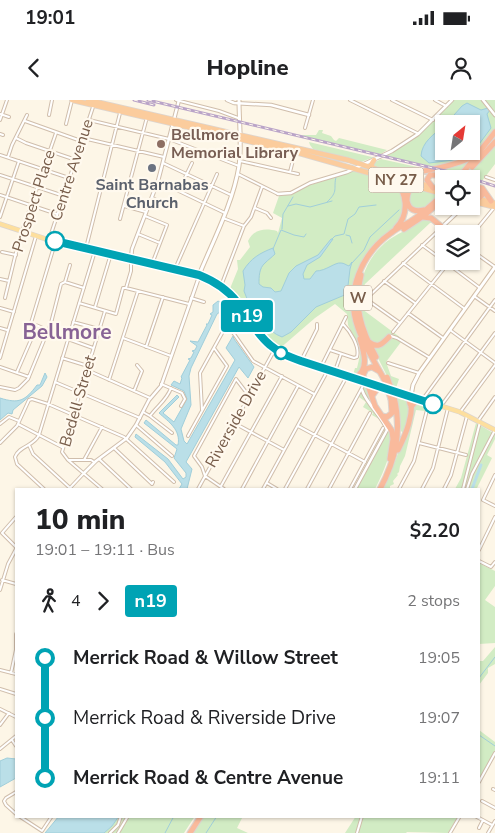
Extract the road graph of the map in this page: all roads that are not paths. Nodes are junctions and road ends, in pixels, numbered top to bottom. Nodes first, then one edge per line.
1 (7, 100) edge
2 (52, 100) edge
3 (72, 100) edge
4 (88, 100) edge
5 (178, 100) edge
6 (228, 100) edge
7 (272, 100) edge
8 (313, 100) edge
9 (350, 100) edge
10 (392, 100) edge
11 (435, 100) edge
12 (452, 100) edge
13 (482, 100) edge
14 (95, 102) edge
15 (239, 102) edge
16 (271, 105) junction
17 (447, 106) junction
18 (121, 112) junction
19 (1, 114) edge
20 (27, 115) dead end
21 (49, 115) dead end
22 (309, 115) junction
23 (495, 115) edge
24 (9, 117) dead end
25 (146, 117) junction
26 (240, 118) junction
27 (0, 120) edge
28 (89, 120) junction
29 (433, 120) junction
30 (24, 121) junction
31 (173, 122) junction
32 (66, 124) dead end
33 (117, 126) junction
34 (305, 128) dead end
35 (143, 132) junction
36 (495, 132) edge
37 (56, 133) junction
38 (418, 134) junction
39 (240, 137) junction
40 (16, 138) junction
41 (83, 138) junction
42 (169, 139) junction
43 (82, 142) junction
44 (495, 142) edge
45 (112, 145) junction
46 (480, 150) edge
47 (50, 151) junction
48 (138, 151) junction
49 (298, 151) junction
50 (0, 155) edge
51 (8, 157) junction
52 (164, 157) junction
53 (76, 160) junction
54 (374, 160) junction
55 (466, 160) edge
56 (19, 161) junction
57 (240, 161) junction
58 (163, 163) junction
59 (192, 163) dead end
60 (336, 163) junction
61 (364, 165) junction
62 (239, 166) junction
63 (356, 168) junction
64 (44, 169) junction
65 (375, 169) junction
66 (469, 170) edge
67 (380, 171) junction
68 (290, 172) junction
69 (187, 174) junction
70 (216, 174) dead end
71 (238, 174) junction
72 (298, 174) dead end
73 (0, 175) edge
74 (435, 175) edge
75 (392, 177) junction
76 (486, 177) dead end
77 (70, 178) junction
78 (13, 179) junction
79 (495, 180) edge
80 (158, 181) junction
81 (211, 185) junction
82 (38, 187) junction
83 (262, 187) junction
84 (419, 187) junction
85 (435, 187) edge
86 (480, 188) edge
87 (435, 190) edge
88 (178, 191) junction
89 (435, 191) edge
90 (278, 194) joint
91 (0, 195) edge
92 (231, 195) junction
93 (64, 196) junction
94 (7, 197) junction
95 (152, 198) junction
96 (480, 198) edge
97 (435, 199) edge
98 (480, 201) edge
99 (202, 203) junction
100 (166, 204) dead end
101 (494, 205) edge
102 (32, 206) junction
103 (124, 206) junction
104 (435, 207) edge
105 (254, 208) junction
106 (427, 209) junction
107 (146, 212) junction
108 (225, 213) junction
109 (58, 214) junction
110 (435, 215) edge
111 (454, 215) edge
112 (145, 216) junction
113 (0, 217) edge
114 (423, 217) junction
115 (223, 218) junction
116 (272, 218) dead end
117 (120, 219) dead end
118 (436, 221) junction
119 (0, 224) edge
120 (439, 225) edge
121 (443, 225) edge
122 (479, 225) edge
123 (244, 226) junction
124 (23, 232) junction
125 (392, 232) junction
126 (435, 233) edge
127 (138, 234) junction
128 (36, 236) junction
129 (49, 240) junction
130 (55, 241) junction
131 (160, 243) junction
132 (422, 245) junction
133 (86, 248) junction
134 (95, 251) junction
135 (2, 252) dead end
136 (110, 254) junction
137 (435, 254) edge
138 (16, 256) junction
139 (480, 256) edge
140 (131, 259) junction
141 (152, 264) junction
142 (403, 264) junction
143 (70, 265) dead end
144 (495, 267) edge
145 (174, 270) junction
146 (443, 270) edge
147 (456, 270) edge
148 (199, 275) junction
149 (0, 279) edge
150 (9, 281) junction
151 (384, 281) junction
152 (65, 282) junction
153 (432, 284) junction
154 (221, 286) junction
155 (84, 288) junction
156 (126, 288) junction
157 (480, 288) junction
158 (138, 291) junction
159 (474, 296) junction
160 (163, 297) junction
161 (5, 298) dead end
162 (191, 298) junction
163 (495, 300) edge
164 (204, 302) dead end
165 (79, 303) junction
166 (189, 304) junction
167 (239, 304) junction
168 (416, 304) junction
169 (489, 307) junction
170 (0, 308) edge
171 (94, 308) junction
172 (465, 309) junction
173 (105, 311) junction
174 (14, 312) junction
175 (495, 312) edge
176 (408, 313) junction
177 (346, 317) dead end
178 (73, 322) junction
179 (400, 323) junction
180 (227, 324) junction
181 (317, 324) dead end
182 (343, 324) junction
183 (37, 326) junction
184 (357, 326) junction
185 (0, 328) edge
186 (99, 329) junction
187 (48, 330) junction
188 (450, 330) junction
189 (8, 331) junction
190 (393, 332) dead end
191 (495, 333) edge
192 (389, 337) joint
193 (123, 338) junction
194 (68, 339) junction
195 (444, 339) junction
196 (465, 341) junction
197 (369, 342) junction
198 (146, 347) junction
199 (1, 348) edge
200 (94, 348) junction
201 (214, 348) junction
202 (275, 349) junction
203 (330, 350) junction
204 (480, 353) junction
205 (341, 354) junction
206 (171, 356) junction
207 (0, 358) edge
208 (62, 358) junction
209 (430, 358) junction
210 (301, 361) junction
211 (388, 363) dead end
212 (495, 364) edge
213 (137, 365) dead end
214 (88, 366) junction
215 (0, 367) edge
216 (265, 367) junction
217 (321, 367) junction
218 (87, 370) junction
219 (329, 370) junction
220 (16, 372) junction
221 (335, 372) junction
222 (381, 373) junction
223 (419, 373) junction
224 (282, 376) junction
225 (347, 376) junction
226 (29, 377) junction
227 (354, 378) junction
228 (386, 378) junction
229 (108, 380) junction
230 (55, 382) junction
231 (366, 382) junction
232 (161, 384) junction
233 (298, 386) junction
234 (0, 387) edge
235 (171, 388) junction
236 (383, 388) junction
237 (362, 390) junction
238 (134, 391) junction
239 (80, 392) junction
240 (399, 392) junction
241 (315, 395) junction
242 (249, 396) junction
243 (372, 396) junction
244 (411, 396) junction
245 (495, 397) edge
246 (150, 398) junction
247 (392, 398) junction
248 (422, 400) junction
249 (429, 402) junction
250 (48, 404) junction
251 (181, 406) dead end
252 (441, 406) junction
253 (448, 408) junction
254 (202, 410) junction
255 (397, 410) junction
256 (411, 411) junction
257 (143, 412) junction
258 (460, 412) junction
259 (73, 414) junction
260 (370, 414) dead end
261 (150, 416) junction
262 (382, 416) junction
263 (467, 416) junction
264 (140, 418) junction
265 (479, 422) junction
266 (18, 423) junction
267 (234, 423) junction
268 (0, 424) edge
269 (136, 425) junction
270 (298, 426) junction
271 (102, 427) junction
272 (383, 428) dead end
273 (407, 430) junction
274 (495, 430) edge
275 (251, 432) junction
276 (172, 433) dead end
277 (39, 435) junction
278 (315, 435) junction
279 (188, 436) dead end
280 (126, 438) junction
281 (268, 441) junction
282 (0, 443) edge
283 (419, 443) junction
284 (332, 444) junction
285 (29, 445) junction
286 (63, 448) junction
287 (114, 448) junction
288 (438, 448) junction
289 (284, 450) junction
290 (458, 453) junction
291 (348, 454) junction
292 (466, 455) dead end
293 (172, 456) dead end
294 (98, 459) junction
295 (392, 459) junction
296 (68, 460) junction
297 (84, 460) junction
298 (94, 462) junction
299 (364, 462) junction
300 (84, 473) junction
301 (495, 475) edge
302 (205, 476) junction
303 (153, 482) dead end
304 (174, 482) dead end
305 (266, 483) junction
306 (99, 486) edge
307 (221, 487) joint
308 (42, 488) edge
309 (69, 488) edge
310 (129, 488) edge
311 (199, 488) edge
312 (243, 488) edge
313 (264, 488) edge
314 (275, 488) edge
315 (286, 488) edge
316 (308, 488) edge
317 (330, 488) edge
318 (351, 488) edge
319 (356, 488) edge
320 (378, 488) edge
321 (380, 488) edge
322 (400, 488) edge
323 (423, 488) edge
324 (444, 488) edge
325 (463, 488) edge
326 (467, 488) edge
327 (495, 506) edge
328 (15, 518) edge
329 (495, 518) edge
330 (15, 547) edge
331 (480, 548) edge
332 (15, 550) edge
333 (480, 560) edge
334 (495, 562) edge
335 (2, 580) junction
336 (15, 584) edge
337 (0, 590) edge
338 (15, 654) edge
339 (0, 670) edge
340 (11, 672) junction
341 (15, 674) edge
342 (0, 689) edge
343 (15, 694) edge
344 (0, 709) edge
345 (9, 713) junction
346 (15, 716) edge
347 (0, 725) edge
348 (15, 737) edge
349 (12, 740) junction
350 (15, 744) edge
351 (0, 749) edge
352 (495, 753) edge
353 (480, 780) edge
354 (15, 793) edge
355 (482, 802) dead end
356 (495, 808) edge
357 (15, 812) edge
358 (22, 818) edge
359 (27, 818) edge
360 (51, 818) edge
361 (120, 818) edge
362 (127, 818) edge
363 (196, 818) edge
364 (200, 818) edge
365 (361, 818) edge
366 (459, 818) edge
367 (479, 818) edge
368 (483, 820) junction
369 (25, 821) junction
370 (495, 821) edge
371 (126, 822) junction
372 (492, 825) junction
373 (478, 828) dead end
374 (110, 833) edge
375 (118, 833) edge
376 (186, 833) edge
377 (190, 833) edge
378 (357, 833) edge
379 (450, 833) edge
380 (488, 833) edge

1 - 19 street
2 - 21 street
3 - 14 highway, NY 27
3 - 32 street
4 - 14 highway, NY 27
5 - 26 street
5 - 31 street
6 - 15 street
7 - 16 street
8 - 22 street
9 - 38 street
10 - 29 street
11 - 17 street
12 - 17 street
13 - 23 street
14 - 18 highway, NY 27
14 - 28 street, Centre Avenue
14 - 31 highway, NY 27
15 - 16 street
15 - 26 main road
16 - 22 street
17 - 29 street
18 - 25 highway, NY 27
18 - 33 street
19 - 24 street
19 - 27 street
20 - 30 street
22 - 34 street
25 - 31 highway, NY 27
25 - 35 street
26 - 39 main road
28 - 33 street
28 - 41 street, Centre Avenue
29 - 38 street
30 - 37 street
30 - 40 street
31 - 39 highway, NY 27
31 - 42 street
33 - 35 street
33 - 45 street
35 - 42 street
35 - 48 street
36 - 46 highway
37 - 43 street
37 - 47 street, Prospect Place
38 - 54 street
39 - 49 highway, NY 27
39 - 57 main road
40 - 47 street
40 - 51 street
41 - 43 street, Centre Avenue
41 - 45 street
42 - 52 street
42 - 62 street
43 - 53 street, Centre Avenue
44 - 66 highway
45 - 48 street
45 - 133 street
47 - 53 street
47 - 64 street, Prospect Place
48 - 52 street
48 - 103 street
49 - 60 highway, NY 27
49 - 61 highway, NY 27
49 - 68 street
50 - 51 street
51 - 56 street
52 - 58 street
53 - 77 street, Centre Avenue
54 - 61 street
54 - 65 highway
55 - 75 highway
56 - 64 street
56 - 78 street
57 - 62 main road
57 - 68 street
58 - 69 street
58 - 80 street
59 - 69 street
60 - 61 highway
60 - 63 highway, NY 27
61 - 63 street
61 - 65 highway, NY 27
62 - 71 main road
63 - 67 highway
63 - 75 highway, NY 27
63 - 90 street
64 - 77 street
64 - 82 street, Prospect Place
65 - 67 highway, NY 27
67 - 75 highway, NY 27
68 - 72 street
69 - 81 street
69 - 88 street
70 - 81 street
71 - 83 street
71 - 92 main road
73 - 78 street
74 - 85 highway
75 - 84 highway, NY 27
75 - 87 highway, NY 27
75 - 125 highway
76 - 79 street
77 - 93 street, Centre Avenue
78 - 82 street
78 - 94 street
80 - 88 street
80 - 95 street
81 - 92 street
81 - 99 street
82 - 93 street
82 - 102 street, Prospect Place
83 - 90 street
83 - 105 street
84 - 89 highway, NY 27
84 - 106 highway
86 - 101 highway
88 - 99 street
91 - 94 street
92 - 108 main road
93 - 109 street, Centre Avenue
94 - 102 street
94 - 113 street
95 - 100 street
95 - 107 street
96 - 101 highway
97 - 106 highway, W
98 - 101 highway
99 - 108 street
99 - 145 street
101 - 122 street
102 - 109 street
102 - 124 street, Prospect Place
103 - 107 street
103 - 117 street
104 - 114 highway, W
105 - 116 street
105 - 123 street
106 - 125 highway, W
107 - 112 street
108 - 115 main road
109 - 129 street, Centre Avenue
110 - 118 highway
111 - 121 street
112 - 127 street
112 - 131 street
114 - 118 highway
114 - 197 highway, W
115 - 123 street
115 - 148 main road
118 - 120 highway
119 - 124 main road
123 - 154 street
124 - 128 main road
124 - 138 street, Prospect Place
125 - 184 highway, W
126 - 132 street
127 - 131 street
127 - 140 street
128 - 129 main road
128 - 174 street
129 - 130 main road
130 - 133 main road
130 - 183 street, Centre Avenue
131 - 141 street
132 - 137 street
132 - 142 street
133 - 134 main road
134 - 136 main road
134 - 155 street
135 - 138 street
136 - 140 main road
136 - 171 street
138 - 150 street, Prospect Place
139 - 144 street
140 - 141 main road
140 - 156 street
141 - 145 main road
142 - 151 street
142 - 153 street
143 - 152 street
144 - 157 main road
145 - 148 main road
146 - 153 street
147 - 157 street
148 - 154 main road
148 - 162 street
149 - 150 street
150 - 161 street, Prospect Place
151 - 168 street
151 - 179 street
152 - 155 street
152 - 187 street
153 - 168 street
153 - 172 street
154 - 167 main road
155 - 165 street
156 - 158 street
156 - 173 street
157 - 159 main road
158 - 160 street
158 - 193 street
159 - 169 street
159 - 172 main road
160 - 166 street
160 - 198 street
162 - 164 street
162 - 166 street
163 - 169 street
165 - 171 street
165 - 178 street
166 - 206 street
167 - 180 street
167 - 202 main road
168 - 176 street
169 - 175 street
169 - 196 street
170 - 174 street
171 - 173 street
172 - 188 main road
173 - 186 street, Bedell Street
174 - 189 street
176 - 179 street
176 - 195 street
177 - 182 street
178 - 186 street
178 - 194 street
179 - 190 street
180 - 201 street
180 - 216 street
181 - 210 street
182 - 203 street
182 - 205 street
183 - 187 street
183 - 220 street
184 - 222 highway, W
184 - 227 highway
185 - 189 street
186 - 200 street, Bedell Street
187 - 226 street
188 - 195 main road
188 - 196 street
189 - 199 street
191 - 204 street
192 - 197 highway
192 - 209 street
193 - 198 street
193 - 229 street
194 - 200 street
194 - 208 street
195 - 209 main road
196 - 204 street
196 - 248 street
197 - 228 highway, W
198 - 206 street
199 - 207 street
200 - 214 street, Bedell Street
201 - 254 street
201 - 254 street
202 - 210 main road
202 - 216 street, Riverside Drive
203 - 205 street
203 - 217 street
204 - 212 street
204 - 252 street
205 - 221 street
206 - 232 street
208 - 214 street
208 - 230 street
209 - 223 main road
210 - 217 main road
211 - 223 street
212 - 258 street
213 - 238 street
214 - 218 street, Bedell Street
215 - 220 street
216 - 224 street
216 - 242 street, Riverside Drive
217 - 219 main road
218 - 229 street
218 - 239 street, Bedell Street
219 - 221 main road
219 - 241 street
220 - 226 street
221 - 225 main road
222 - 228 highway, W
222 - 231 highway
223 - 244 main road
224 - 233 street
224 - 275 street
225 - 227 main road
225 - 278 street
226 - 234 street
227 - 231 main road
228 - 247 highway, W, bridge
229 - 238 street
230 - 239 street
230 - 250 street
231 - 236 main road
231 - 237 street
231 - 243 highway
232 - 235 street
232 - 246 street
233 - 241 street
233 - 281 street
235 - 251 street
235 - 261 street
236 - 240 main road
236 - 243 highway
237 - 284 street
237 - 319 street
238 - 246 street
239 - 259 street, Bedell Street
239 - 264 street
240 - 244 main road
240 - 256 highway
241 - 270 street
242 - 267 street, Riverside Drive
242 - 302 street
243 - 262 highway
244 - 248 main road
244 - 256 highway
245 - 265 street
246 - 257 street
247 - 255 highway, W
247 - 262 highway
247 - 295 highway, W
248 - 249 main road
248 - 256 highway
249 - 252 main road
249 - 283 street
250 - 259 street
250 - 266 street
250 - 277 street
252 - 253 main road
253 - 258 main road
253 - 288 street
254 - 279 street
255 - 273 highway
255 - 295 highway, W
256 - 273 highway
257 - 261 street
257 - 264 street
258 - 263 main road
259 - 271 street
259 - 286 street, Bedell Street
260 - 291 street
261 - 276 street
262 - 295 highway
263 - 265 main road
263 - 290 street
264 - 269 street
265 - 274 main road
265 - 325 street
266 - 268 street
266 - 277 street
266 - 282 street
267 - 275 street
267 - 302 street, Riverside Drive
269 - 280 street
269 - 293 street
270 - 278 street
270 - 289 street
271 - 280 street
271 - 297 street
272 - 299 street
273 - 295 highway
274 - 326 street
275 - 281 street
275 - 307 street
277 - 285 street
277 - 286 street
278 - 284 street
278 - 315 street
280 - 287 street
280 - 304 street
281 - 289 street
281 - 312 street
283 - 288 street
283 - 322 street
284 - 291 street
284 - 316 street
285 - 308 street
285 - 309 street
286 - 296 street, Bedell Street
287 - 294 street
287 - 303 street
288 - 290 street
288 - 323 street
289 - 305 street
290 - 292 street
290 - 324 street
291 - 299 street
291 - 317 street
294 - 298 street
294 - 310 street
295 - 320 highway, W
295 - 321 highway, W
296 - 297 street
296 - 300 street
297 - 298 street
298 - 300 street
299 - 318 street
300 - 306 street
300 - 309 street
301 - 327 street
302 - 307 street
302 - 311 street, Riverside Drive
305 - 313 street
305 - 314 street
328 - 330 street
329 - 331 street
332 - 335 street
333 - 334 street
335 - 336 street
335 - 337 street
338 - 340 street
339 - 340 street
340 - 341 street
342 - 343 street
344 - 345 street
345 - 346 street
345 - 347 street
348 - 349 street
349 - 350 street
349 - 351 street
352 - 353 street
354 - 357 street
355 - 356 street
358 - 369 street
359 - 369 street
360 - 369 street
361 - 371 street
361 - 374 street
362 - 371 street
363 - 376 highway
364 - 377 highway
365 - 378 street
366 - 379 street
367 - 368 street
368 - 372 street
368 - 373 street
370 - 372 street
371 - 375 street
372 - 380 street

